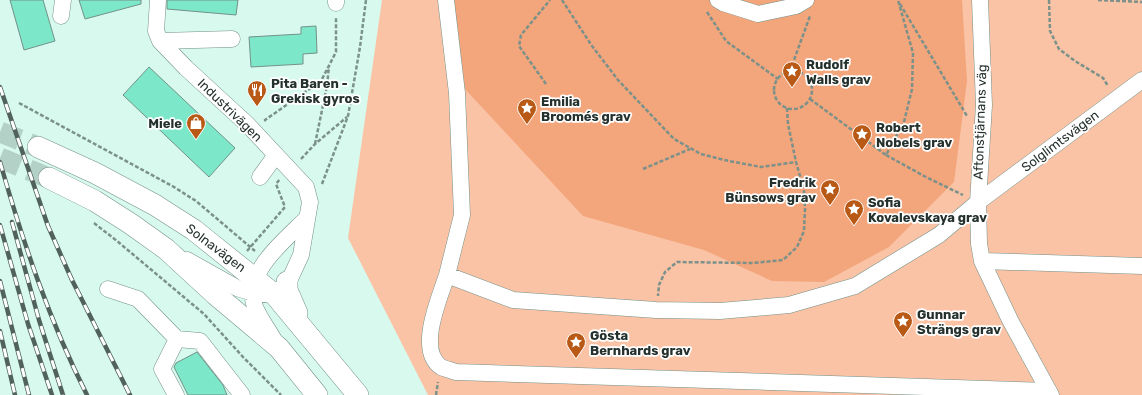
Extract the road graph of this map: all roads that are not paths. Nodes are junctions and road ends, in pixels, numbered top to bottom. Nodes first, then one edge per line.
1 (63, 0) edge
2 (158, 0) edge
3 (446, 0) edge
4 (718, 0) edge
5 (980, 0) edge
6 (808, 7) edge
7 (61, 16) dead end
8 (232, 39) dead end
9 (160, 41) junction
10 (1142, 80) edge
11 (38, 147) tunnel mouth
12 (276, 155) junction
13 (260, 177) dead end
14 (49, 178) tunnel mouth
15 (978, 202) junction
16 (307, 218) junction
17 (166, 249) junction
18 (982, 261) junction
19 (1142, 266) edge
20 (447, 275) junction
21 (255, 286) junction
22 (281, 289) junction
23 (108, 290) dead end
24 (177, 339) junction
25 (279, 348) junction
26 (1050, 393) edge
27 (176, 395) edge
28 (242, 395) edge
29 (317, 395) edge
30 (358, 395) edge

1 - 7 street
2 - 9 street
3 - 20 street
4 - 6 street
5 - 15 street, Aftonstjärnans väg
8 - 9 street
9 - 12 street, Industrivägen
10 - 15 street, Solglimtsvägen
11 - 21 main road, Solnavägen
12 - 13 street
12 - 16 street, Industrivägen
14 - 17 main road
15 - 18 street, Aftonstjärnans väg
15 - 20 street, Solglimtsvägen
16 - 21 street
16 - 22 street, Industrivägen
17 - 21 street
17 - 25 main road
18 - 19 street
18 - 26 street, Aftonstjärnans väg
20 - 26 street
21 - 22 main road, Solnavägen
21 - 25 street
22 - 30 main road, Solnavägen
23 - 24 street
24 - 27 street
24 - 28 street
25 - 29 main road

